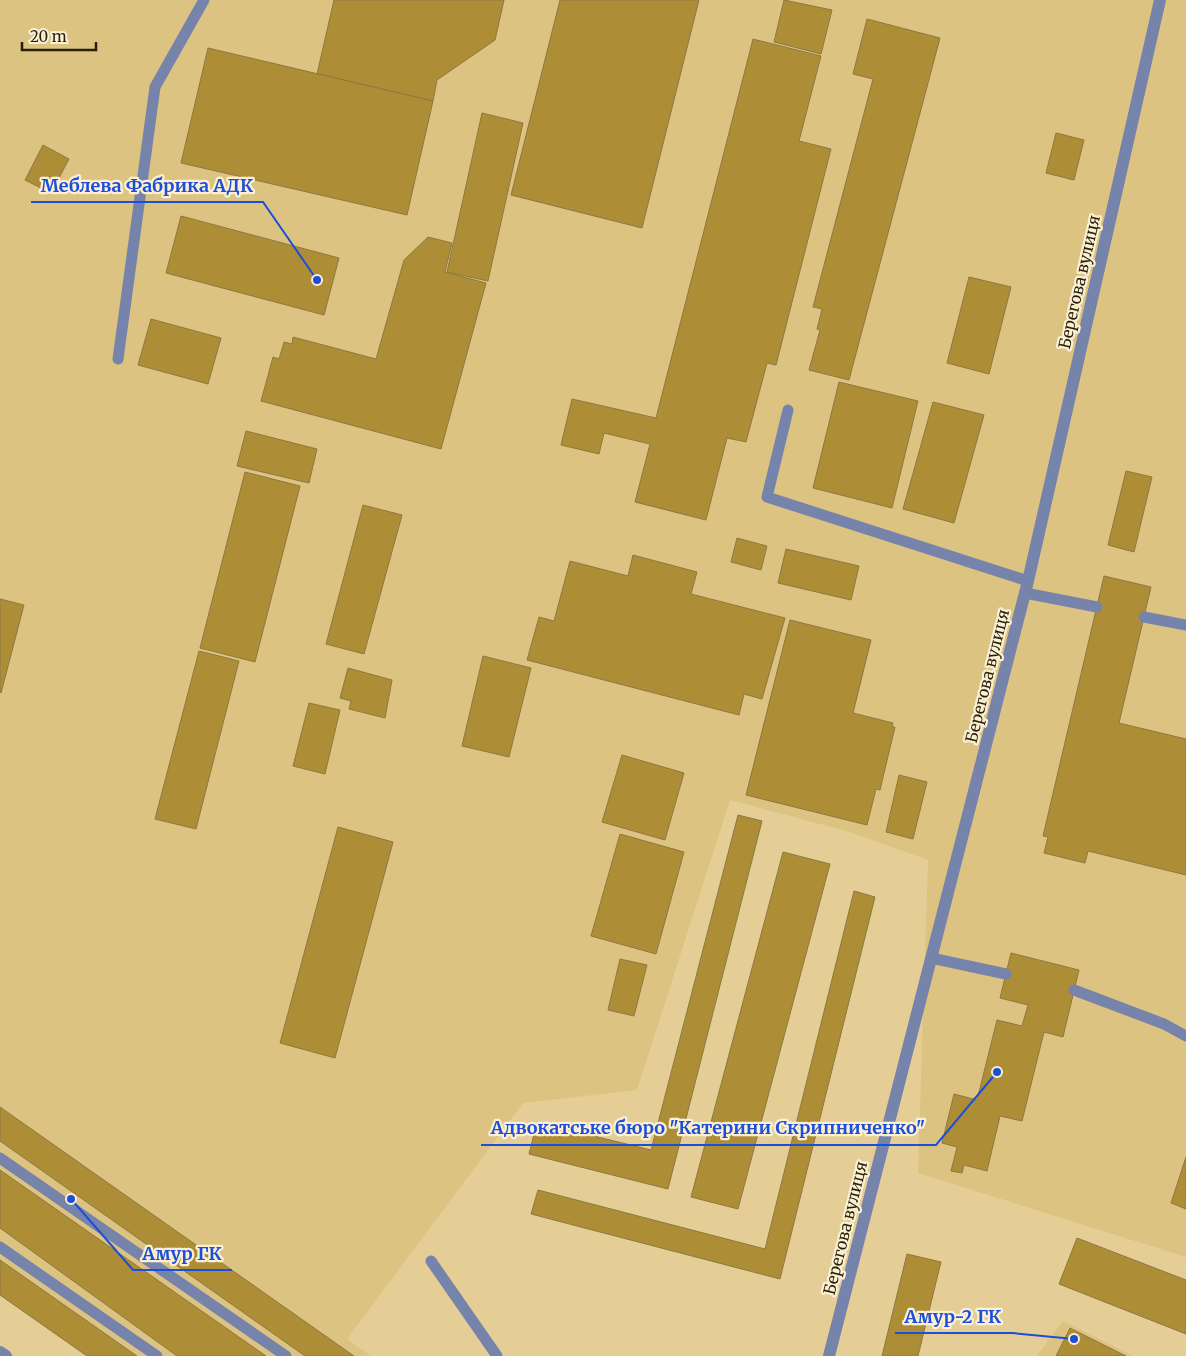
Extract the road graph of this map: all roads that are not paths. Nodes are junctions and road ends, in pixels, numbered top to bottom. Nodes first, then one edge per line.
1 (204, 0) edge
2 (1160, 0) edge
3 (118, 360) dead end
4 (788, 410) dead end
5 (1026, 587) junction
6 (1097, 608) dead end
7 (1144, 617) dead end
8 (1186, 625) edge
9 (931, 958) junction
10 (1006, 974) dead end
11 (1074, 990) dead end
12 (1186, 1036) edge
13 (0, 1158) edge
14 (0, 1247) edge
15 (432, 1261) dead end
16 (0, 1352) edge
17 (6, 1356) edge
18 (157, 1356) edge
19 (286, 1356) edge
20 (498, 1356) edge
21 (829, 1356) edge

1 - 3 lane
2 - 5 street, Берегова вулиця
4 - 5 lane
5 - 6 lane
5 - 9 street, Берегова вулиця
7 - 8 lane
9 - 10 lane
9 - 21 street, Берегова вулиця
11 - 12 lane
13 - 19 lane
14 - 18 lane
15 - 20 lane
16 - 17 street

